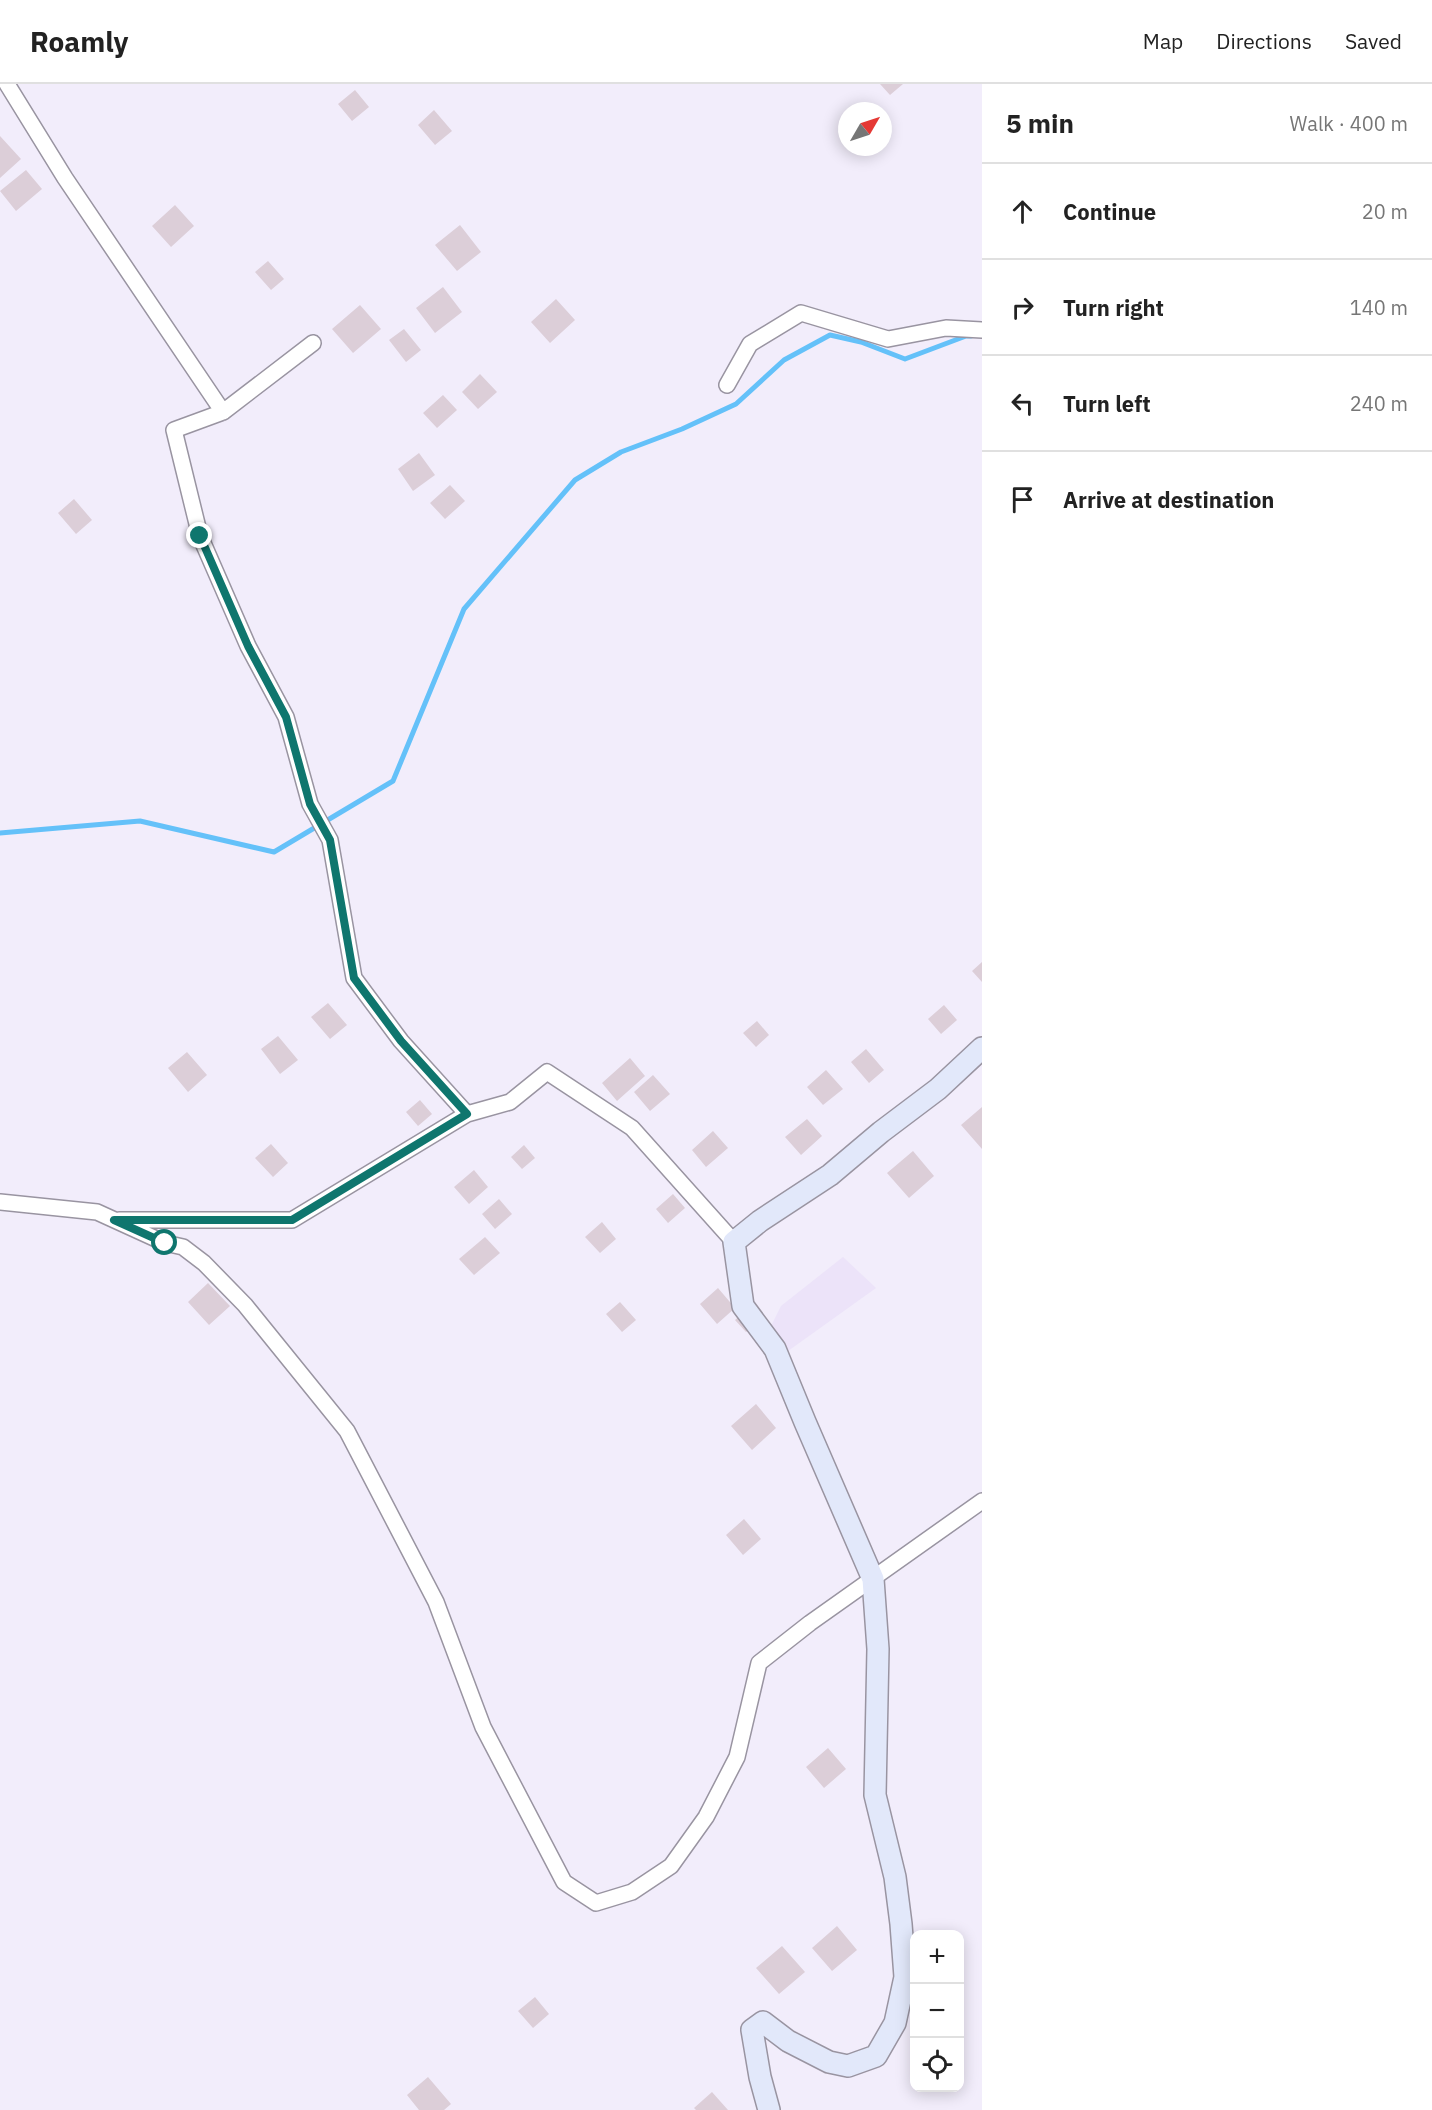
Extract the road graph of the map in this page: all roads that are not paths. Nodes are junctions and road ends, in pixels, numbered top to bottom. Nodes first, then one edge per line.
1 (7, 84) edge
2 (982, 330) edge
3 (313, 343) dead end
4 (727, 385) dead end
5 (223, 412) junction
6 (982, 1048) edge
7 (467, 1114) junction
8 (0, 1202) edge
9 (114, 1220) junction
10 (734, 1242) junction
11 (982, 1501) edge
12 (873, 1579) junction
13 (769, 2110) edge

1 - 5 street
2 - 4 street
3 - 5 street
5 - 7 street
6 - 10 street
7 - 9 street
7 - 10 street
8 - 9 street
9 - 12 street
10 - 12 street
11 - 12 street
12 - 13 street

